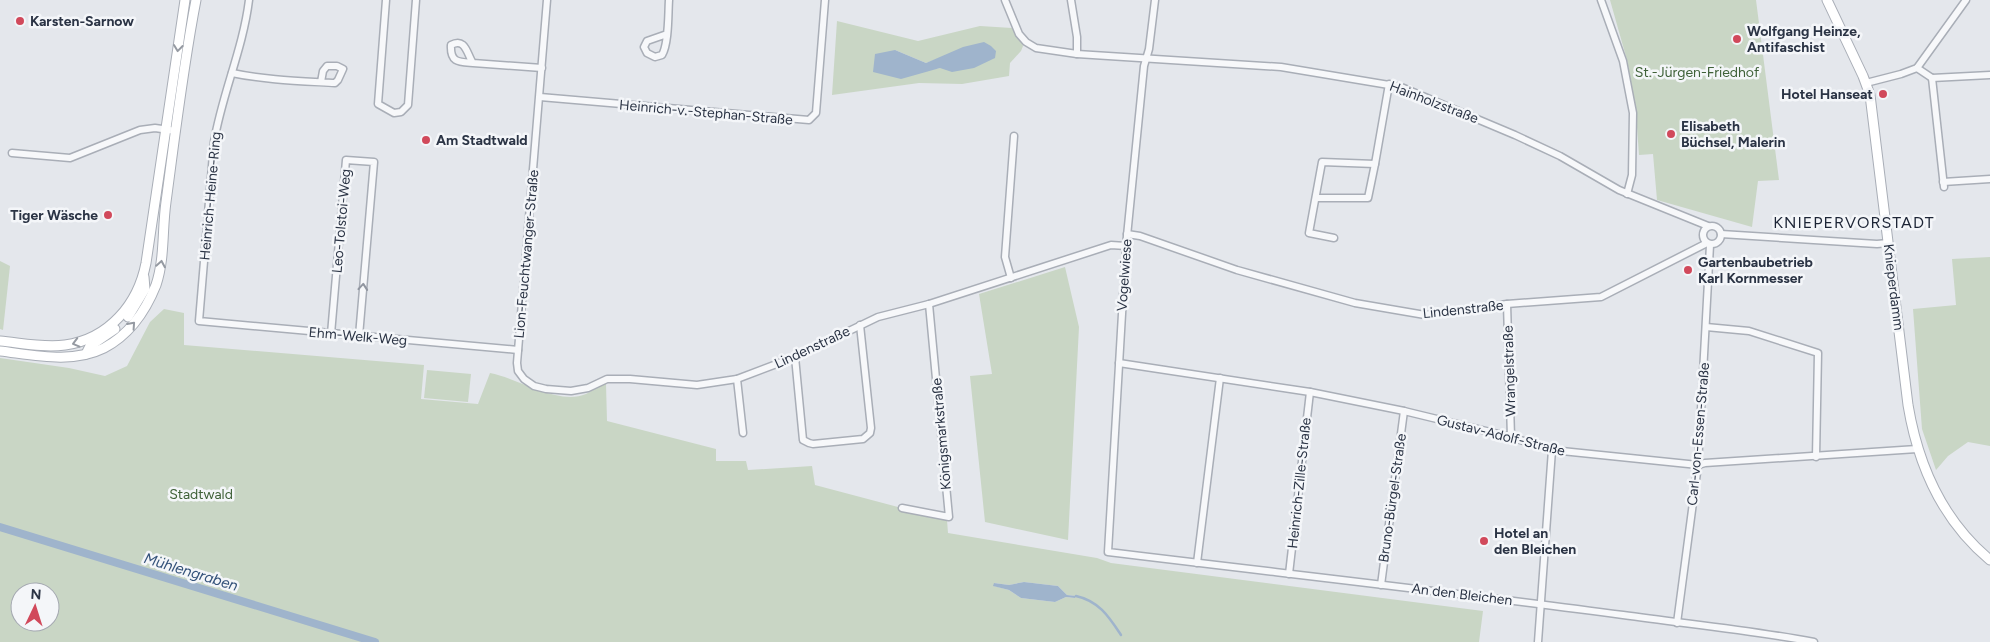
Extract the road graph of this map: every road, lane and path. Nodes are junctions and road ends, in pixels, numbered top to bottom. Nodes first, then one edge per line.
1 (185, 0) edge
2 (196, 0) edge
3 (249, 0) edge
4 (386, 0) edge
5 (416, 0) edge
6 (547, 0) edge
7 (669, 0) edge
8 (825, 0) edge
9 (1005, 0) edge
10 (1071, 0) edge
11 (1155, 0) edge
12 (1601, 0) edge
13 (1827, 0) edge
14 (1966, 0) edge
15 (666, 34) dead end
16 (1077, 54) junction
17 (1146, 58) junction
18 (474, 63) dead end
19 (542, 68) junction
20 (1917, 68) junction
21 (232, 73) junction
22 (1990, 75) edge
23 (1932, 78) junction
24 (321, 82) dead end
25 (1866, 83) junction
26 (1389, 84) junction
27 (540, 97) junction
28 (166, 129) junction
29 (176, 131) junction
30 (1014, 136) dead end
31 (12, 153) dead end
32 (1376, 164) junction
33 (1990, 179) edge
34 (1627, 194) junction
35 (1316, 198) junction
36 (1708, 226) junction
37 (1128, 234) junction
38 (1721, 234) junction
39 (1334, 238) dead end
40 (1888, 243) junction
41 (1709, 244) junction
42 (1126, 246) junction
43 (144, 274) junction
44 (1010, 278) junction
45 (929, 304) junction
46 (1507, 304) junction
47 (199, 321) joint
48 (860, 325) junction
49 (1706, 328) junction
50 (331, 334) junction
51 (359, 336) junction
52 (0, 341) edge
53 (518, 350) junction
54 (0, 351) edge
55 (86, 354) junction
56 (795, 357) junction
57 (1119, 363) junction
58 (1220, 378) junction
59 (737, 379) junction
60 (1310, 392) junction
61 (1404, 411) junction
62 (743, 433) dead end
63 (1511, 437) junction
64 (1917, 449) junction
65 (1552, 450) junction
66 (1816, 457) junction
67 (1698, 465) junction
68 (902, 508) dead end
69 (1108, 552) joint
70 (1990, 560) edge
71 (1197, 563) junction
72 (1289, 574) junction
73 (1381, 585) junction
74 (1541, 604) junction
75 (1677, 623) junction
76 (1538, 642) edge
77 (1814, 642) edge

1 -> 28 main road
2 - 29 main road
3 - 21 street, Heinrich-Heine-Ring
4 - 5 street
6 - 19 street, Lion-Feuchtwanger-Straße
7 - 15 street
8 - 27 street, Heinrich-v.-Stephan-Straße
9 - 16 street, Hainholzstraße
10 - 16 street
11 - 17 street, Vogelwiese
12 - 34 street
13 - 25 main road, Knieperdamm
14 - 20 street
16 - 17 street, Hainholzstraße
17 - 26 street, Hainholzstraße
17 - 37 street, Vogelwiese
18 - 19 street
19 - 27 street, Lion-Feuchtwanger-Straße
20 - 23 street
20 - 25 street
21 - 24 street
21 - 47 street, Heinrich-Heine-Ring
22 - 23 street
23 - 33 street
25 - 40 main road, Knieperdamm
26 - 32 street
26 - 34 street, Hainholzstraße
27 - 53 street, Lion-Feuchtwanger-Straße
28 - 29 street
28 - 31 street
28 - 43 main road
55 -> 29 main road
30 - 44 street
32 - 35 street
32 - 35 street
34 - 36 street, Hainholzstraße
35 - 39 street
36 - 38 street
36 - 41 street
37 - 42 street, Vogelwiese
37 - 46 street, Lindenstraße
38 - 40 street
38 - 41 street
40 - 64 main road, Knieperdamm
41 - 46 street, Lindenstraße
41 - 49 street, Carl-von-Essen-Straße
42 - 44 street, Lindenstraße
42 - 57 street, Vogelwiese
43 -> 52 main road
43 - 55 main road
44 - 45 street, Lindenstraße
45 - 48 street, Lindenstraße
45 - 68 street, Königsmarkstraße
46 - 63 street, Wrangelstraße
47 - 50 street, Ehm-Welk-Weg
48 - 56 street, Lindenstraße
48 - 56 street
49 - 66 street
49 - 67 street, Carl-von-Essen-Straße
50 - 51 street, Ehm-Welk-Weg
51 -> 50 street, Leo-Tolstoi-Weg
51 - 53 street, Ehm-Welk-Weg
53 - 59 street, Lindenstraße
54 - 55 main road
56 - 59 street, Lindenstraße
57 - 58 street, Gustav-Adolf-Straße
57 - 69 street, Vogelwiese
58 - 60 street, Gustav-Adolf-Straße
58 - 71 street
59 - 62 street
60 - 61 street, Gustav-Adolf-Straße
60 - 72 street, Heinrich-Zille-Straße
61 - 63 street, Gustav-Adolf-Straße
61 - 73 street, Bruno-Bürgel-Straße
63 - 65 street, Gustav-Adolf-Straße
64 - 66 street, Gustav-Adolf-Straße
64 - 70 main road, Knieperdamm
65 - 67 street, Gustav-Adolf-Straße
65 - 74 street
66 - 67 street, Gustav-Adolf-Straße
67 - 75 street, Carl-von-Essen-Straße
69 - 71 street, An den Bleichen
71 - 72 street, An den Bleichen
72 - 73 street, An den Bleichen
73 - 74 street, An den Bleichen
74 - 75 street, An den Bleichen
74 - 76 street
75 - 77 street, An den Bleichen

